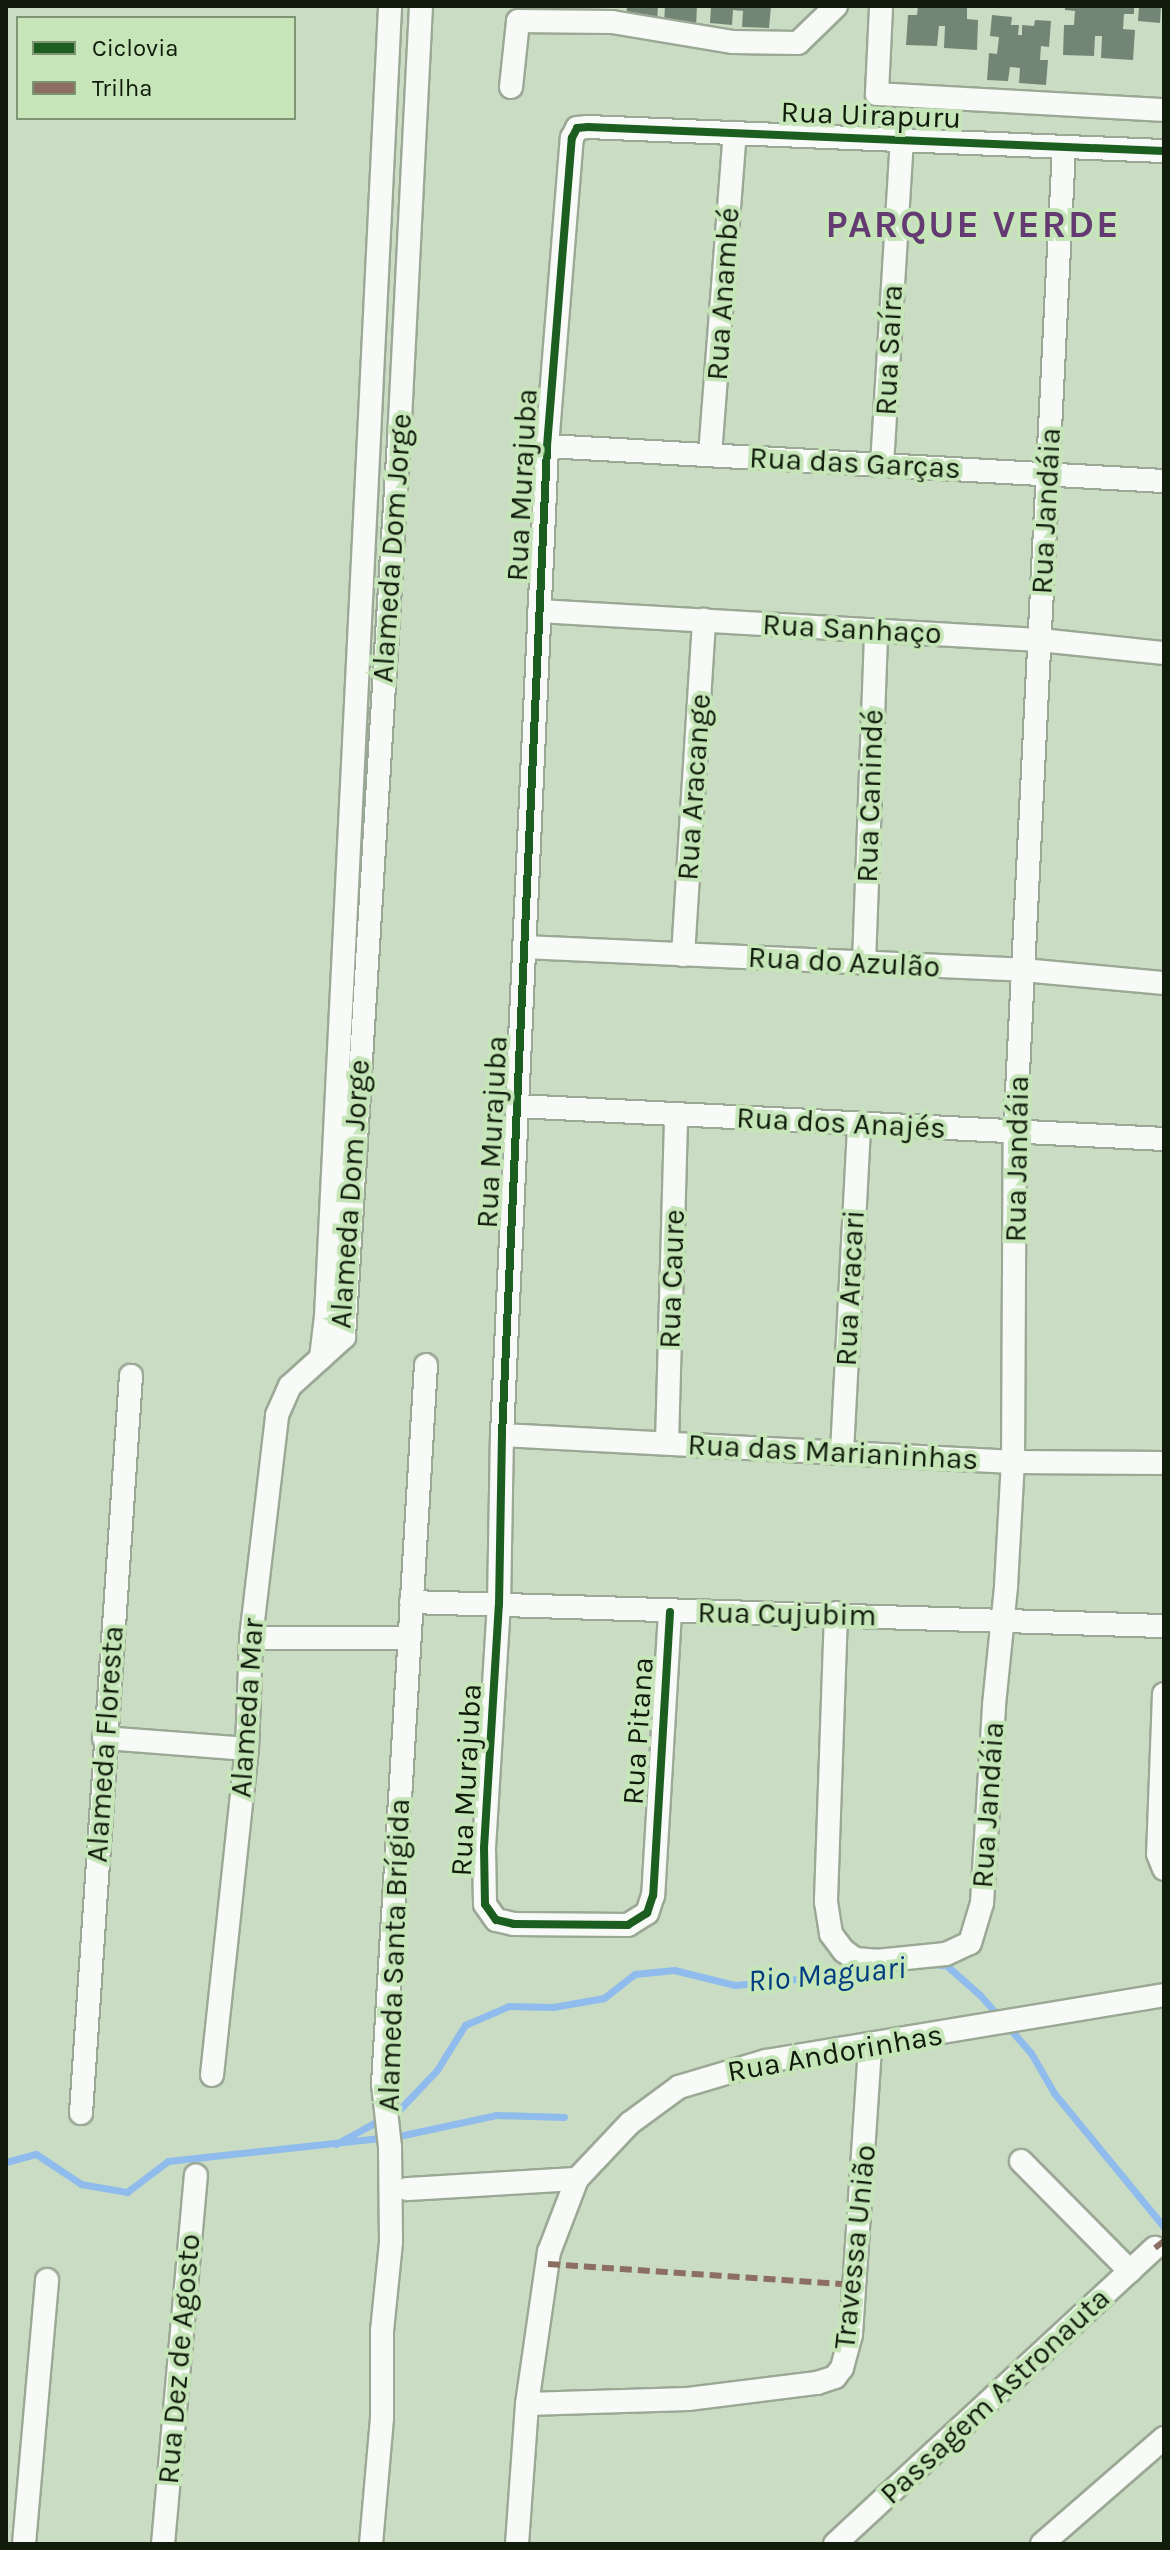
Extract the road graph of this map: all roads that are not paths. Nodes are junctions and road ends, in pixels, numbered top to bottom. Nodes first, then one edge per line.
1 (390, 6) edge
2 (421, 6) edge
3 (836, 6) edge
4 (881, 8) dead end
5 (518, 14) edge
6 (511, 87) dead end
7 (1164, 110) edge
8 (577, 128) joint
9 (735, 133) junction
10 (902, 140) junction
11 (1064, 147) junction
12 (1164, 151) edge
13 (547, 446) junction
14 (710, 455) junction
15 (882, 465) junction
16 (1048, 474) junction
17 (1164, 481) edge
18 (539, 611) junction
19 (704, 620) junction
20 (876, 630) junction
21 (1040, 640) junction
22 (1164, 653) edge
23 (524, 947) junction
24 (683, 955) junction
25 (864, 963) junction
26 (1023, 970) junction
27 (1164, 983) edge
28 (517, 1106) junction
29 (676, 1114) junction
30 (859, 1125) junction
31 (1015, 1132) junction
32 (1164, 1139) edge
33 (321, 1358) junction
34 (426, 1365) dead end
35 (131, 1376) dead end
36 (502, 1435) junction
37 (667, 1443) junction
38 (842, 1452) junction
39 (1013, 1462) junction
40 (1164, 1463) edge
41 (411, 1602) junction
42 (499, 1605) junction
43 (670, 1612) junction
44 (836, 1613) junction
45 (1003, 1620) junction
46 (1164, 1626) edge
47 (251, 1638) junction
48 (409, 1638) junction
49 (1164, 1694) edge
50 (104, 1738) junction
51 (247, 1749) junction
52 (655, 1853) joint
53 (1164, 1869) edge
54 (1164, 1995) edge
55 (870, 2045) junction
56 (212, 2075) dead end
57 (81, 2113) dead end
58 (1021, 2161) dead end
59 (196, 2175) dead end
60 (577, 2179) junction
61 (407, 2189) dead end
62 (1155, 2248) dead end
63 (1130, 2271) junction
64 (47, 2280) dead end
65 (527, 2404) junction
66 (1164, 2438) edge
67 (839, 2543) edge
68 (24, 2544) edge
69 (163, 2544) edge
70 (371, 2544) edge
71 (517, 2544) edge
72 (1042, 2544) edge

1 - 33 street, Alameda Dom Jorge
2 - 33 street, Alameda Dom Jorge
3 - 5 street
4 - 7 street
5 - 6 street
8 - 9 street, Rua Uirapuru
8 - 13 street, Rua Murajuba
9 - 10 street, Rua Uirapuru
9 - 14 street, Rua Anambé
10 - 11 street, Rua Uirapuru
10 - 15 street, Rua Saíra
11 - 12 street, Rua Uirapuru
11 - 16 street, Rua Jandáia
13 - 14 street, Rua das Garças
13 - 18 street, Rua Murajuba
14 - 15 street, Rua das Garças
15 - 16 street, Rua das Garças
16 - 17 street, Rua das Garças
16 - 21 street, Rua Jandáia
18 - 19 street, Rua Sanhaço
18 - 23 street, Rua Murajuba
19 - 20 street, Rua Sanhaço
19 - 24 street, Rua Aracange
20 - 21 street, Rua Sanhaço
20 - 25 street, Rua Canindé
21 - 22 street, Rua Sanhaço
21 - 26 street, Rua Jandáia
23 - 24 street, Rua do Azulão
23 - 28 street, Rua Murajuba
24 - 25 street, Rua do Azulão
25 - 26 street, Rua do Azulão
26 - 27 street, Rua do Azulão
26 - 31 street, Rua Jandáia
28 - 29 street, Rua dos Anajés
28 - 36 street, Rua Murajuba
29 - 30 street, Rua dos Anajés
29 - 37 street, Rua Caure
30 - 31 street, Rua dos Anajés
30 - 38 street, Rua Aracari
31 - 32 street, Rua dos Anajés
31 - 39 street, Rua Jandáia
33 - 47 street, Alameda Mar
34 - 41 street, Alameda Santa Brígida
35 - 50 street, Alameda Floresta
36 - 37 street, Rua das Marianinhas
36 - 42 street, Rua Murajuba
37 - 38 street, Rua das Marianinhas
38 - 39 street, Rua das Marianinhas
39 - 40 street, Rua das Marianinhas
39 - 45 street, Rua Jandáia
41 - 42 street, Rua Cujubim
41 - 48 street, Alameda Santa Brígida
42 - 43 street, Rua Cujubim
42 - 52 street, Rua Murajuba
43 - 44 street, Rua Cujubim
43 - 52 street, Rua Pitana
44 - 45 street, Rua Cujubim
44 - 45 street, Rua Jandáia
45 - 46 street, Rua Cujubim
47 - 48 street
47 - 51 street, Alameda Mar
48 - 70 street, Alameda Santa Brígida
49 - 53 street
50 - 51 street
50 - 57 street, Alameda Floresta
51 - 56 street, Alameda Mar
54 - 55 street, Rua Andorinhas
55 - 60 street, Rua Andorinhas
55 - 65 street, Travessa União
58 - 63 street
59 - 69 street, Rua Dez de Agosto
60 - 61 street
60 - 65 street, Rua Andorinhas
62 - 63 street, Passagem Astronauta
63 - 67 street, Passagem Astronauta
64 - 68 street
65 - 71 street, Rua Andorinhas
66 - 72 street

